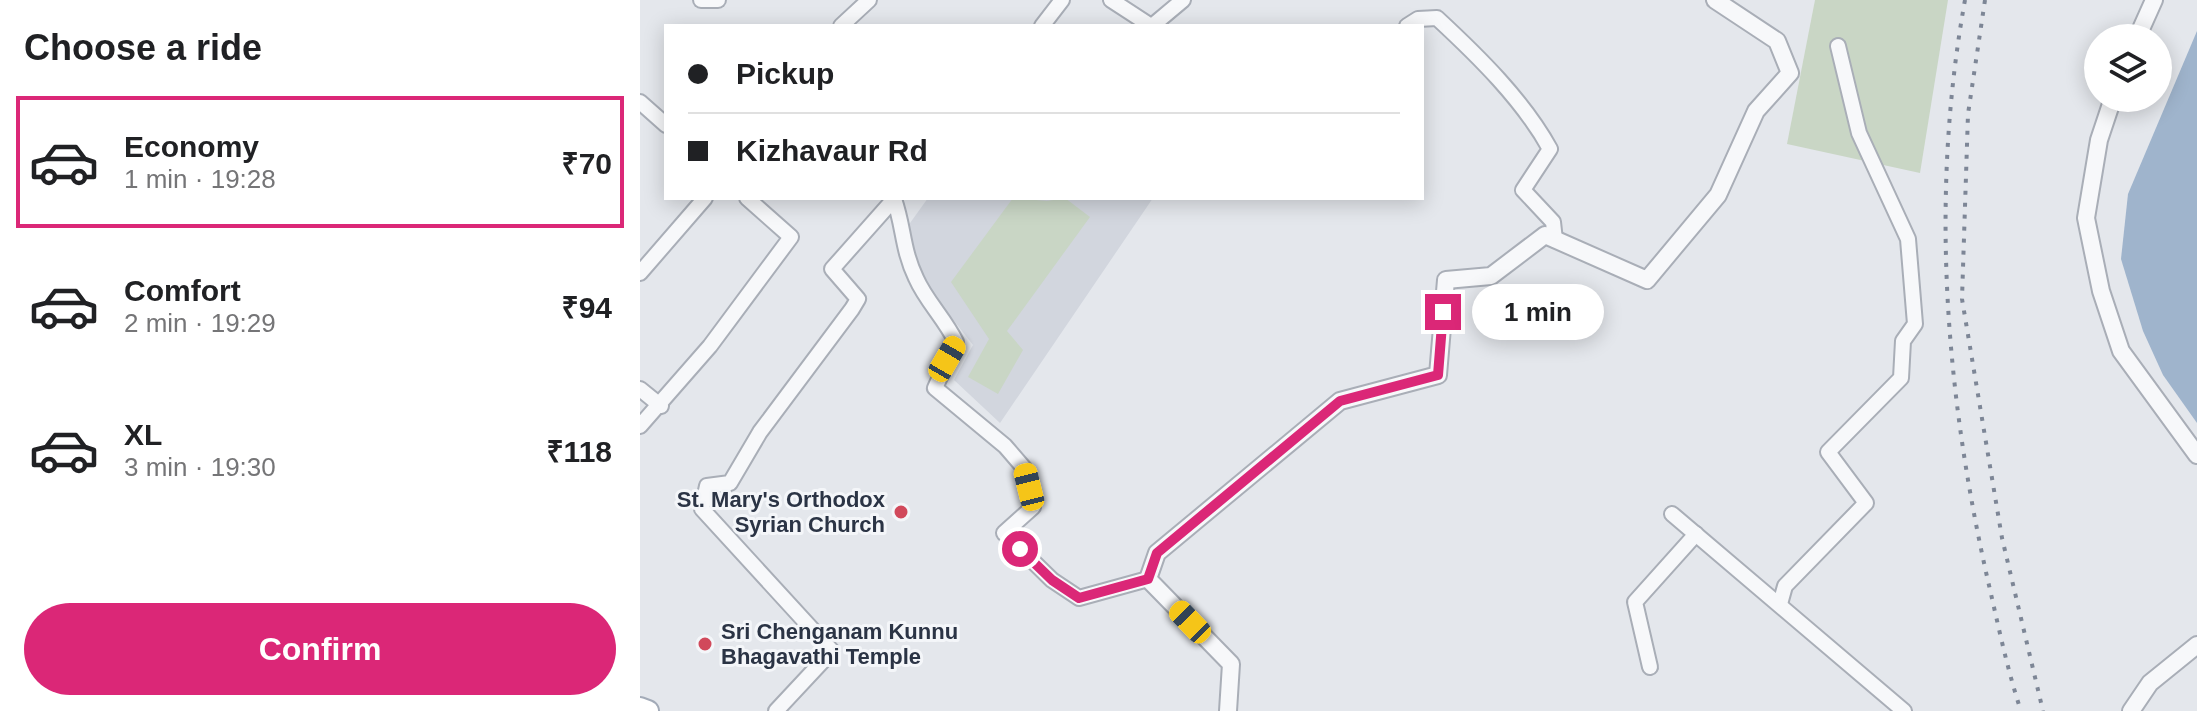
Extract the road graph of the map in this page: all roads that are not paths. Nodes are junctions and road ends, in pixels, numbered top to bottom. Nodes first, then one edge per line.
1 (701, 0) edge
2 (718, 0) edge
3 (869, 0) edge
4 (1062, 0) edge
5 (1111, 0) edge
6 (1183, 0) edge
7 (1715, 0) edge
8 (2154, 0) edge
9 (843, 24) edge
10 (1044, 24) edge
11 (1148, 24) edge
12 (1153, 24) edge
13 (1410, 24) edge
14 (2143, 24) edge
15 (1838, 46) dead end
16 (640, 102) edge
17 (2108, 112) edge
18 (664, 123) edge
19 (703, 200) edge
20 (749, 200) edge
21 (893, 200) edge
22 (894, 200) edge
23 (1555, 240) junction
24 (640, 273) edge
25 (640, 389) edge
26 (661, 406) junction
27 (640, 426) edge
28 (2197, 455) edge
29 (1672, 514) dead end
30 (1696, 534) junction
31 (1148, 579) junction
32 (1780, 604) junction
33 (2197, 645) edge
34 (1650, 667) dead end
35 (640, 708) edge
36 (648, 711) edge
37 (776, 711) edge
38 (1228, 711) edge
39 (1904, 711) edge
40 (2131, 711) edge

1 - 2 street
3 - 9 street
4 - 10 street
5 - 11 street
6 - 12 street
7 - 23 street
8 - 14 street
13 - 23 street
15 - 32 street
16 - 18 street
17 - 28 street
19 - 24 street
20 - 26 street
21 - 37 street
22 - 31 street
23 - 31 street
25 - 26 street
26 - 27 street
29 - 30 street
30 - 32 street
30 - 34 street
31 - 38 street
32 - 39 street
33 - 40 street
35 - 36 main road

